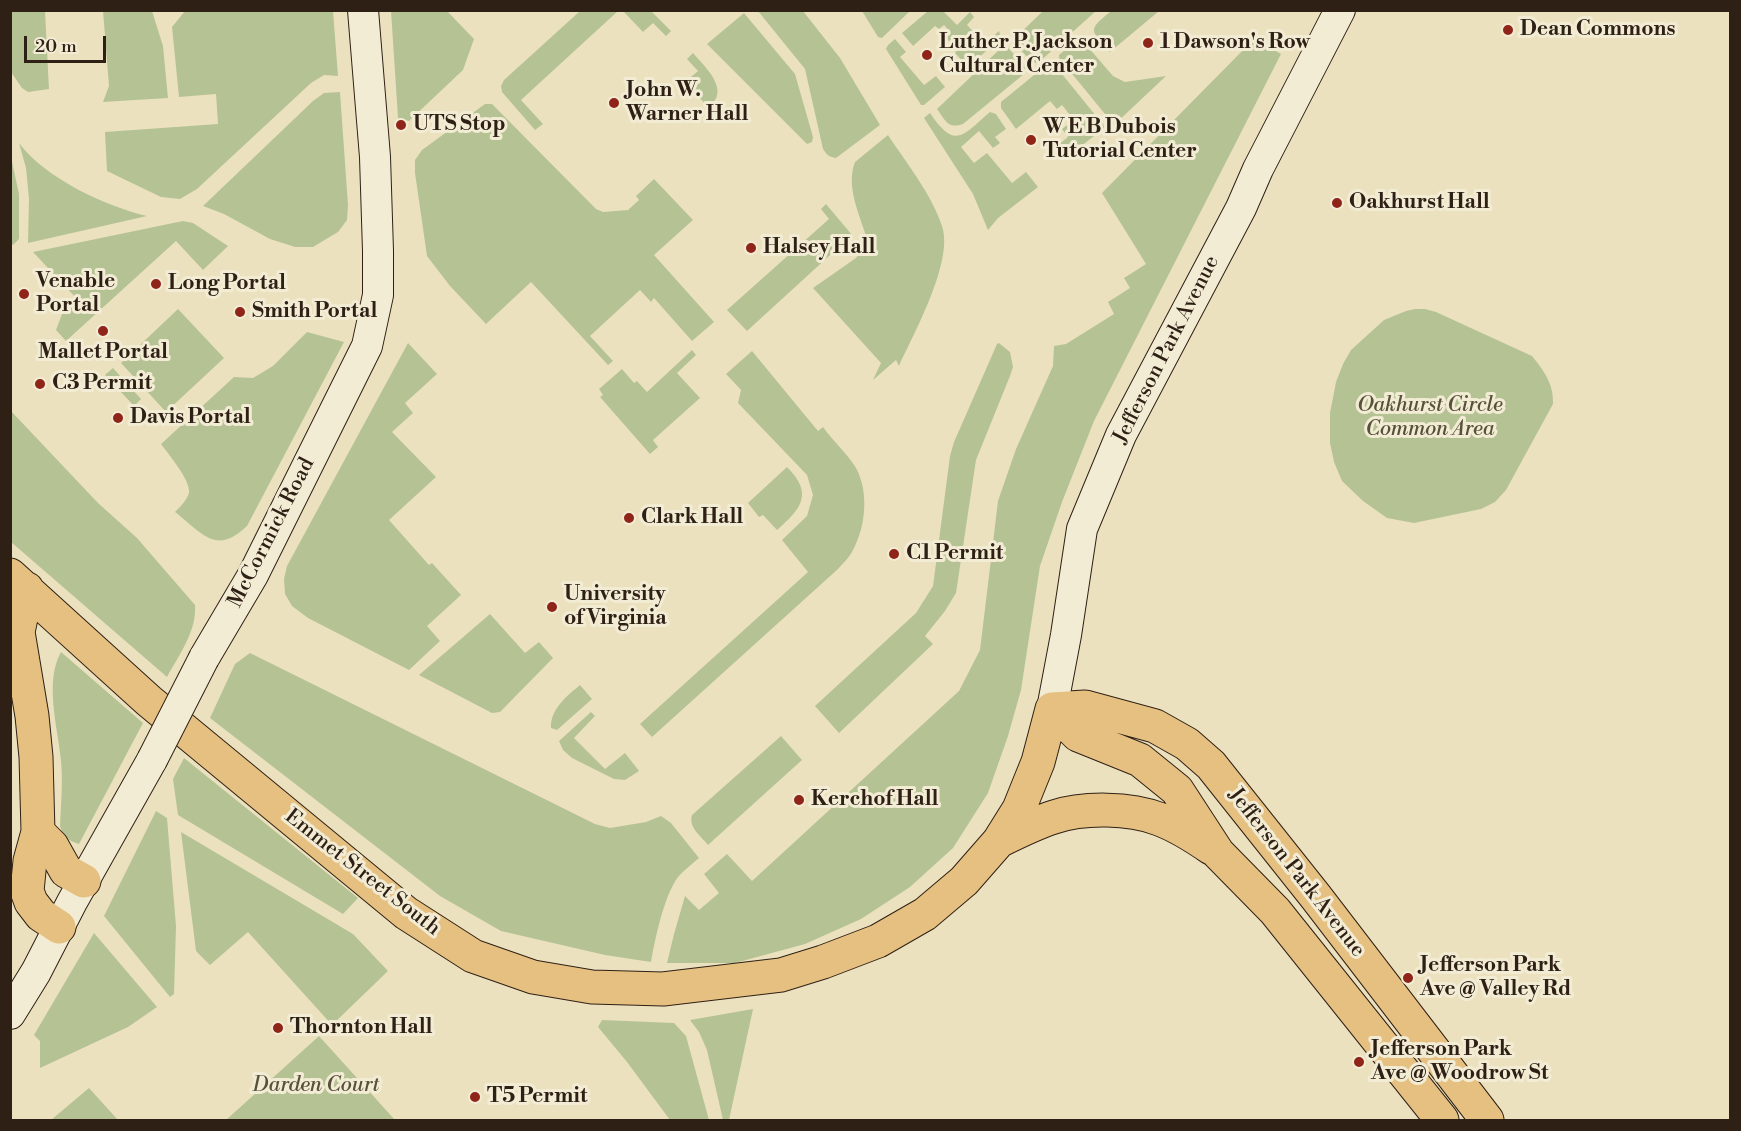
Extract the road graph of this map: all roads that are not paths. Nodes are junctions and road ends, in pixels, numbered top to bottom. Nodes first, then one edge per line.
1 (363, 10) edge
2 (1340, 10) edge
3 (19, 582) edge
4 (1052, 709) junction
5 (38, 832) junction
6 (999, 841) junction
7 (1218, 853) junction
8 (84, 881) junction
9 (59, 927) junction
10 (10, 1014) edge
11 (1442, 1120) edge
12 (1487, 1120) edge

1 - 8 street, McCormick Road, bridge
2 - 4 street, Jefferson Park Avenue
3 - 5 main road
3 - 6 main road, Emmet Street South
4 - 6 main road, Emmet Street South
4 - 7 main road, Jefferson Park Avenue
4 - 12 main road, Jefferson Park Avenue
5 - 8 main road
5 - 9 main road
6 - 7 main road
7 - 11 main road, Jefferson Park Avenue
8 - 9 street, McCormick Road
9 - 10 street, McCormick Road

